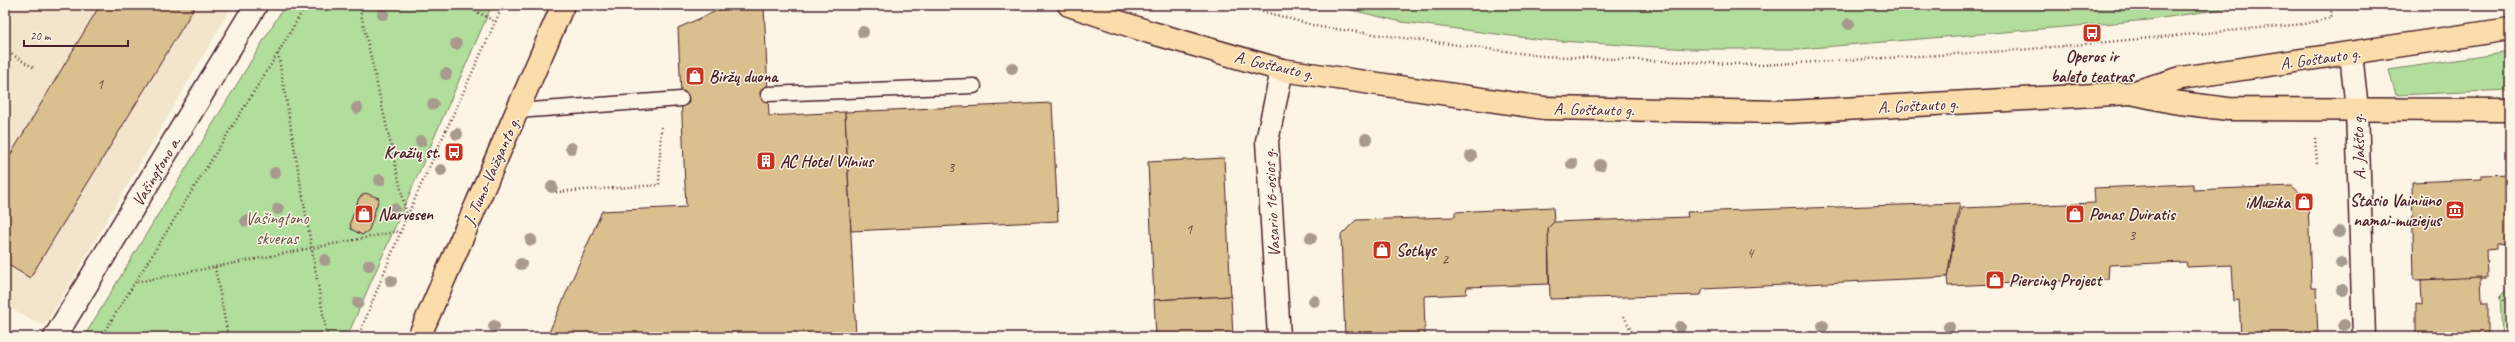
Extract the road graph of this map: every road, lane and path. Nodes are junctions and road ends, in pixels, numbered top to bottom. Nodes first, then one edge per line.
1 (256, 5) edge
2 (306, 5) edge
3 (360, 5) edge
4 (464, 5) edge
5 (503, 5) edge
6 (563, 5) edge
7 (1070, 5) edge
8 (1239, 5) edge
9 (2333, 5) edge
10 (496, 22) junction
11 (2510, 29) edge
12 (5, 50) edge
13 (278, 53) junction
14 (2351, 54) junction
15 (34, 68) dead end
16 (1282, 70) junction
17 (974, 86) dead end
18 (2131, 93) junction
19 (768, 94) dead end
20 (681, 99) dead end
21 (662, 101) junction
22 (2357, 110) junction
23 (2510, 110) edge
24 (517, 111) junction
25 (556, 192) dead end
26 (407, 216) junction
27 (400, 232) junction
28 (313, 248) junction
29 (215, 267) junction
30 (137, 282) junction
31 (2500, 297) dead end
32 (2510, 307) edge
33 (1624, 316) dead end
34 (55, 337) edge
35 (101, 337) edge
36 (228, 337) edge
37 (327, 337) edge
38 (358, 337) edge
39 (419, 337) edge
40 (1279, 337) edge
41 (1634, 337) edge
42 (2364, 337) edge

1 - 34 main road, Vašingtono a.
2 - 13 path
3 - 26 path
4 - 10 path
5 - 10 path
6 - 24 main road, J. Tumo-Vaižganto g.
7 - 16 main road, A. Goštauto g.
8 - 9 path
10 - 26 path
11 - 14 main road, A. Goštauto g.
12 - 15 path
13 - 28 path
13 - 30 path
14 - 18 main road, A. Goštauto g.
14 - 22 main road, A. Jakšto g.
16 - 18 main road, A. Goštauto g.
16 - 40 main road, Vasario 16-osios g.
17 - 19 lane
18 - 22 main road, A. Goštauto g.
20 - 21 lane
21 - 24 lane
21 - 25 path
22 - 23 main road, A. Goštauto g.
22 - 42 main road, A. Jakšto g.
24 - 39 main road, J. Tumo-Vaižganto g.
26 - 27 path
27 - 28 path
27 - 38 path
28 - 29 path
28 - 37 path
29 - 30 path
29 - 36 path
30 - 35 path
31 - 32 path
33 - 41 path

